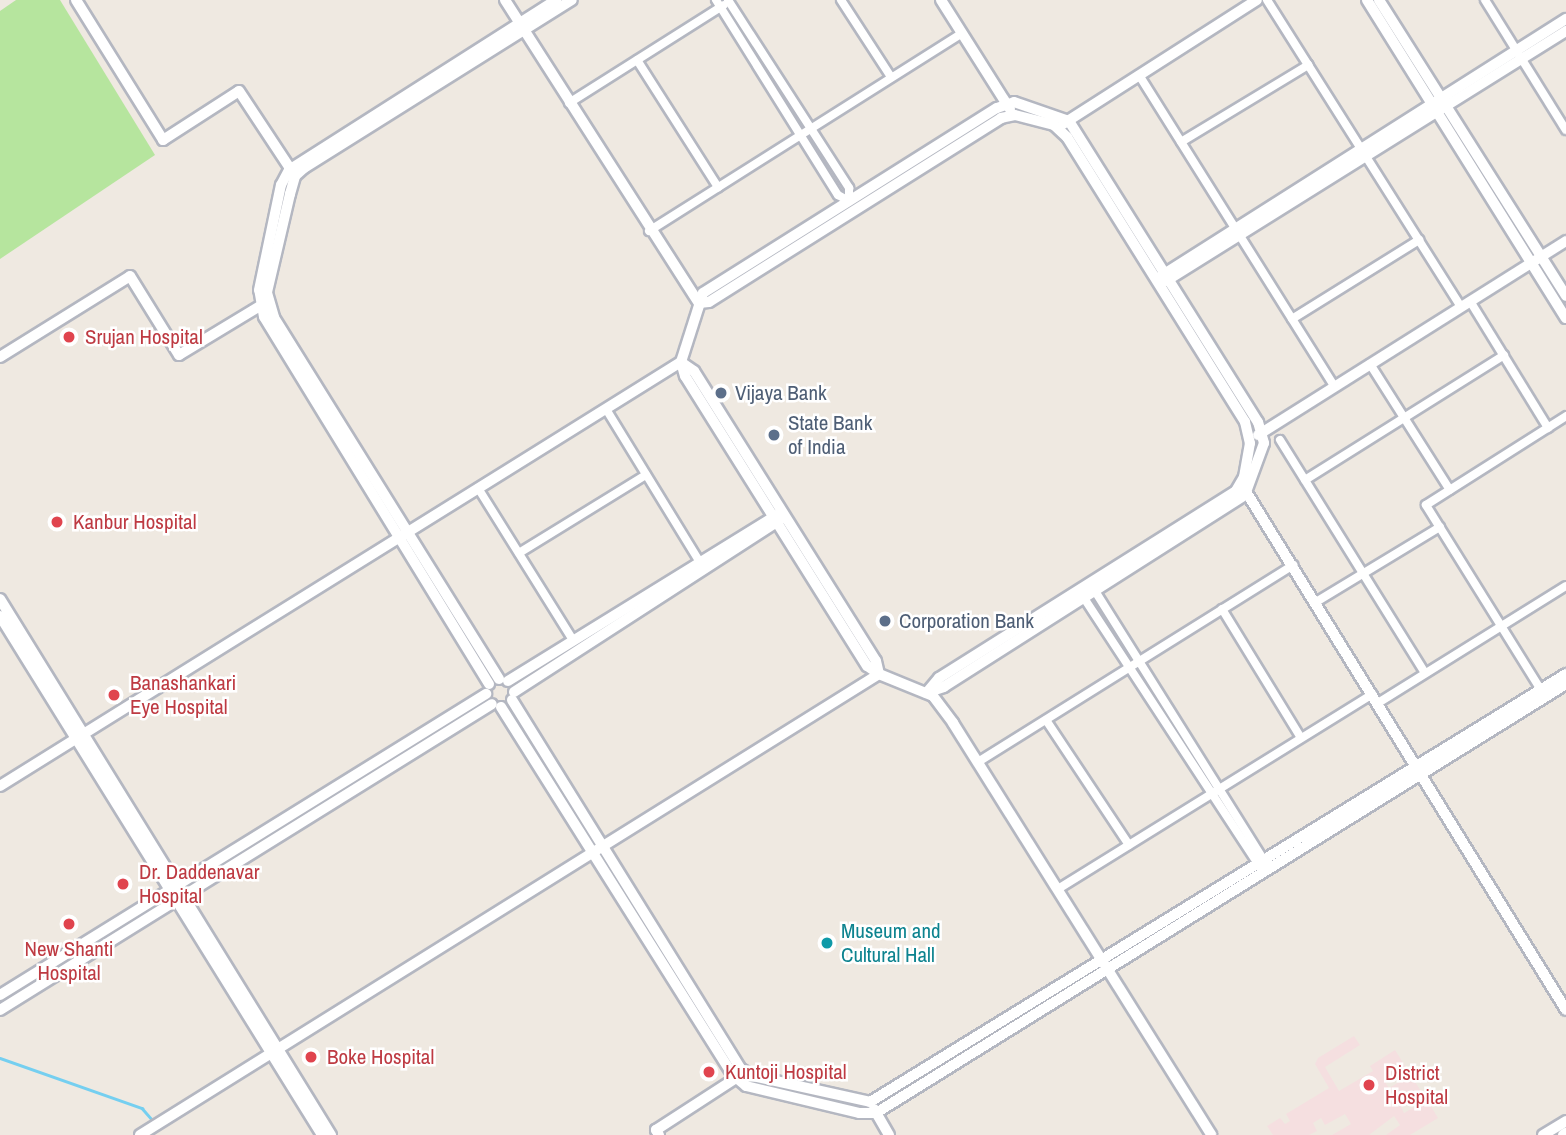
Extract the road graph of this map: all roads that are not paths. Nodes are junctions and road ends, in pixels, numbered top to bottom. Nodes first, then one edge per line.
1 (76, 0) edge
2 (505, 0) edge
3 (556, 0) edge
4 (572, 0) edge
5 (841, 0) edge
6 (941, 0) edge
7 (1257, 0) edge
8 (1267, 0) edge
9 (1367, 0) edge
10 (1379, 0) edge
11 (1485, 0) edge
12 (730, 1) edge
13 (718, 4) edge
14 (1566, 19) edge
15 (522, 27) junction
16 (1566, 32) edge
17 (962, 33) junction
18 (1519, 55) junction
19 (637, 60) junction
20 (1308, 65) junction
21 (1139, 75) junction
22 (891, 77) junction
23 (569, 103) junction
24 (1007, 104) junction
25 (1439, 105) junction
26 (1012, 115) junction
27 (1069, 121) junction
28 (1057, 128) junction
29 (810, 129) junction
30 (1566, 130) edge
31 (801, 135) junction
32 (1181, 142) junction
33 (1364, 153) junction
34 (292, 173) junction
35 (718, 187) junction
36 (849, 201) junction
37 (649, 230) junction
38 (1238, 232) junction
39 (1419, 240) junction
40 (1566, 241) edge
41 (1541, 257) junction
42 (1531, 263) junction
43 (1167, 277) junction
44 (1156, 282) junction
45 (1566, 296) edge
46 (699, 303) junction
47 (265, 304) junction
48 (1466, 304) junction
49 (1566, 318) edge
50 (1292, 319) junction
51 (1504, 355) junction
52 (0, 357) edge
53 (681, 362) junction
54 (1370, 364) junction
55 (1335, 387) junction
56 (606, 408) junction
57 (1566, 416) edge
58 (1404, 418) junction
59 (1548, 428) junction
60 (1261, 433) junction
61 (1249, 440) junction
62 (1280, 440) dead end
63 (646, 475) junction
64 (1305, 480) junction
65 (478, 488) junction
66 (1243, 488) junction
67 (1450, 490) junction
68 (783, 513) junction
69 (772, 515) junction
70 (778, 525) junction
71 (1440, 527) junction
72 (403, 534) junction
73 (519, 553) junction
74 (699, 561) junction
75 (1293, 565) junction
76 (1363, 573) junction
77 (1566, 586) edge
78 (1095, 591) junction
79 (0, 598) edge
80 (1084, 598) junction
81 (1316, 602) junction
82 (1222, 609) junction
83 (0, 616) edge
84 (1501, 626) junction
85 (573, 640) junction
86 (1139, 661) junction
87 (1129, 667) junction
88 (1426, 673) junction
89 (879, 674) junction
90 (1566, 674) edge
91 (496, 684) junction
92 (1566, 684) edge
93 (1541, 690) junction
94 (926, 693) junction
95 (513, 696) junction
96 (1375, 698) junction
97 (496, 705) junction
98 (1046, 720) junction
99 (79, 736) junction
100 (1301, 738) junction
101 (978, 762) junction
102 (1420, 770) junction
103 (0, 786) edge
104 (1220, 788) junction
105 (1211, 794) junction
106 (1129, 845) junction
107 (598, 848) junction
108 (1264, 866) junction
109 (174, 888) junction
110 (1058, 889) junction
111 (180, 898) junction
112 (1106, 966) junction
113 (0, 995) edge
114 (0, 1010) edge
115 (1566, 1010) edge
116 (273, 1051) junction
117 (745, 1072) junction
118 (736, 1078) junction
119 (870, 1102) junction
120 (876, 1113) junction
121 (1566, 1121) edge
122 (140, 1135) edge
123 (321, 1135) edge
124 (331, 1135) edge
125 (659, 1135) edge
126 (889, 1135) edge
127 (1211, 1135) edge
128 (1543, 1135) edge

1 - 34 street
2 - 15 street
3 - 15 street
4 - 15 street
5 - 22 street
6 - 17 street
7 - 21 street
8 - 20 street
9 - 25 street
10 - 25 street
11 - 18 street
12 - 13 street
12 - 29 street
13 - 19 street
13 - 31 street
14 - 18 street
15 - 23 street
15 - 34 street
16 - 18 street
17 - 22 street
17 - 24 street
18 - 25 street
18 - 30 street
19 - 23 street
19 - 35 street
20 - 32 street
20 - 33 street
21 - 27 street
21 - 32 street
22 - 29 street
23 - 37 street
24 - 26 street
24 - 27 street
24 - 36 street
25 - 33 street
25 - 41 street
25 - 42 street
26 - 28 street
26 - 46 street
27 - 28 street
27 - 43 street
28 - 44 street
29 - 31 street
29 - 36 street
31 - 35 street
31 - 36 street
32 - 38 street
33 - 38 street
33 - 39 street
34 - 47 street
35 - 37 street
36 - 46 street
37 - 46 street
38 - 43 street
38 - 50 street
39 - 48 street
39 - 50 street
40 - 41 street
41 - 42 street
41 - 45 street
42 - 48 street
42 - 49 street
43 - 44 street
43 - 60 street
44 - 61 street
46 - 53 street
47 - 52 street
47 - 72 street
48 - 51 street
48 - 54 street
50 - 55 street
51 - 58 street
51 - 59 street
53 - 56 street
53 - 68 street
53 - 69 street
54 - 55 street
54 - 58 street
55 - 60 street
56 - 63 street
56 - 65 street
57 - 59 street
58 - 64 street
58 - 67 street
59 - 67 street
60 - 61 street
60 - 66 street
61 - 66 street
62 - 64 street
63 - 73 street
63 - 74 street
64 - 76 street
65 - 72 street
65 - 73 street
66 - 75 street
66 - 78 street
66 - 94 street
67 - 71 street
68 - 69 street
68 - 70 street
68 - 89 street
69 - 70 street
69 - 74 street
70 - 89 street
70 - 95 street
71 - 76 street
71 - 84 street
72 - 91 street
72 - 99 street
73 - 85 street
74 - 85 street
75 - 81 street
75 - 82 street
76 - 81 street
76 - 88 street
77 - 84 street
78 - 80 street
78 - 86 street
79 - 99 street
80 - 87 street
80 - 94 street
81 - 96 street
82 - 86 street
82 - 100 street
83 - 99 street
84 - 88 street
84 - 93 street
85 - 91 street
86 - 87 street
86 - 104 street
87 - 98 street
87 - 105 street
88 - 96 street
89 - 94 street
89 - 107 street
90 - 93 street
91 - 95 street
91 - 97 street
91 - 109 street
92 - 102 street
93 - 102 street
94 - 101 street
95 - 97 street
95 - 107 street
96 - 100 street
96 - 102 street
97 - 107 street
97 - 111 street
98 - 101 street
98 - 106 street
99 - 103 street
99 - 109 street
100 - 104 street
101 - 110 street
102 - 108 street
102 - 115 street
104 - 105 street
104 - 108 street
105 - 106 street
105 - 108 street
106 - 110 street
107 - 116 street
107 - 117 street
107 - 118 street
108 - 112 street
109 - 111 street
109 - 113 street
110 - 112 street
111 - 114 street
111 - 116 street
112 - 119 street
112 - 120 street
112 - 127 street
116 - 122 street
116 - 123 street
116 - 124 street
117 - 118 street
117 - 119 street
118 - 120 street
118 - 125 street
119 - 120 street
120 - 126 street
121 - 128 street

